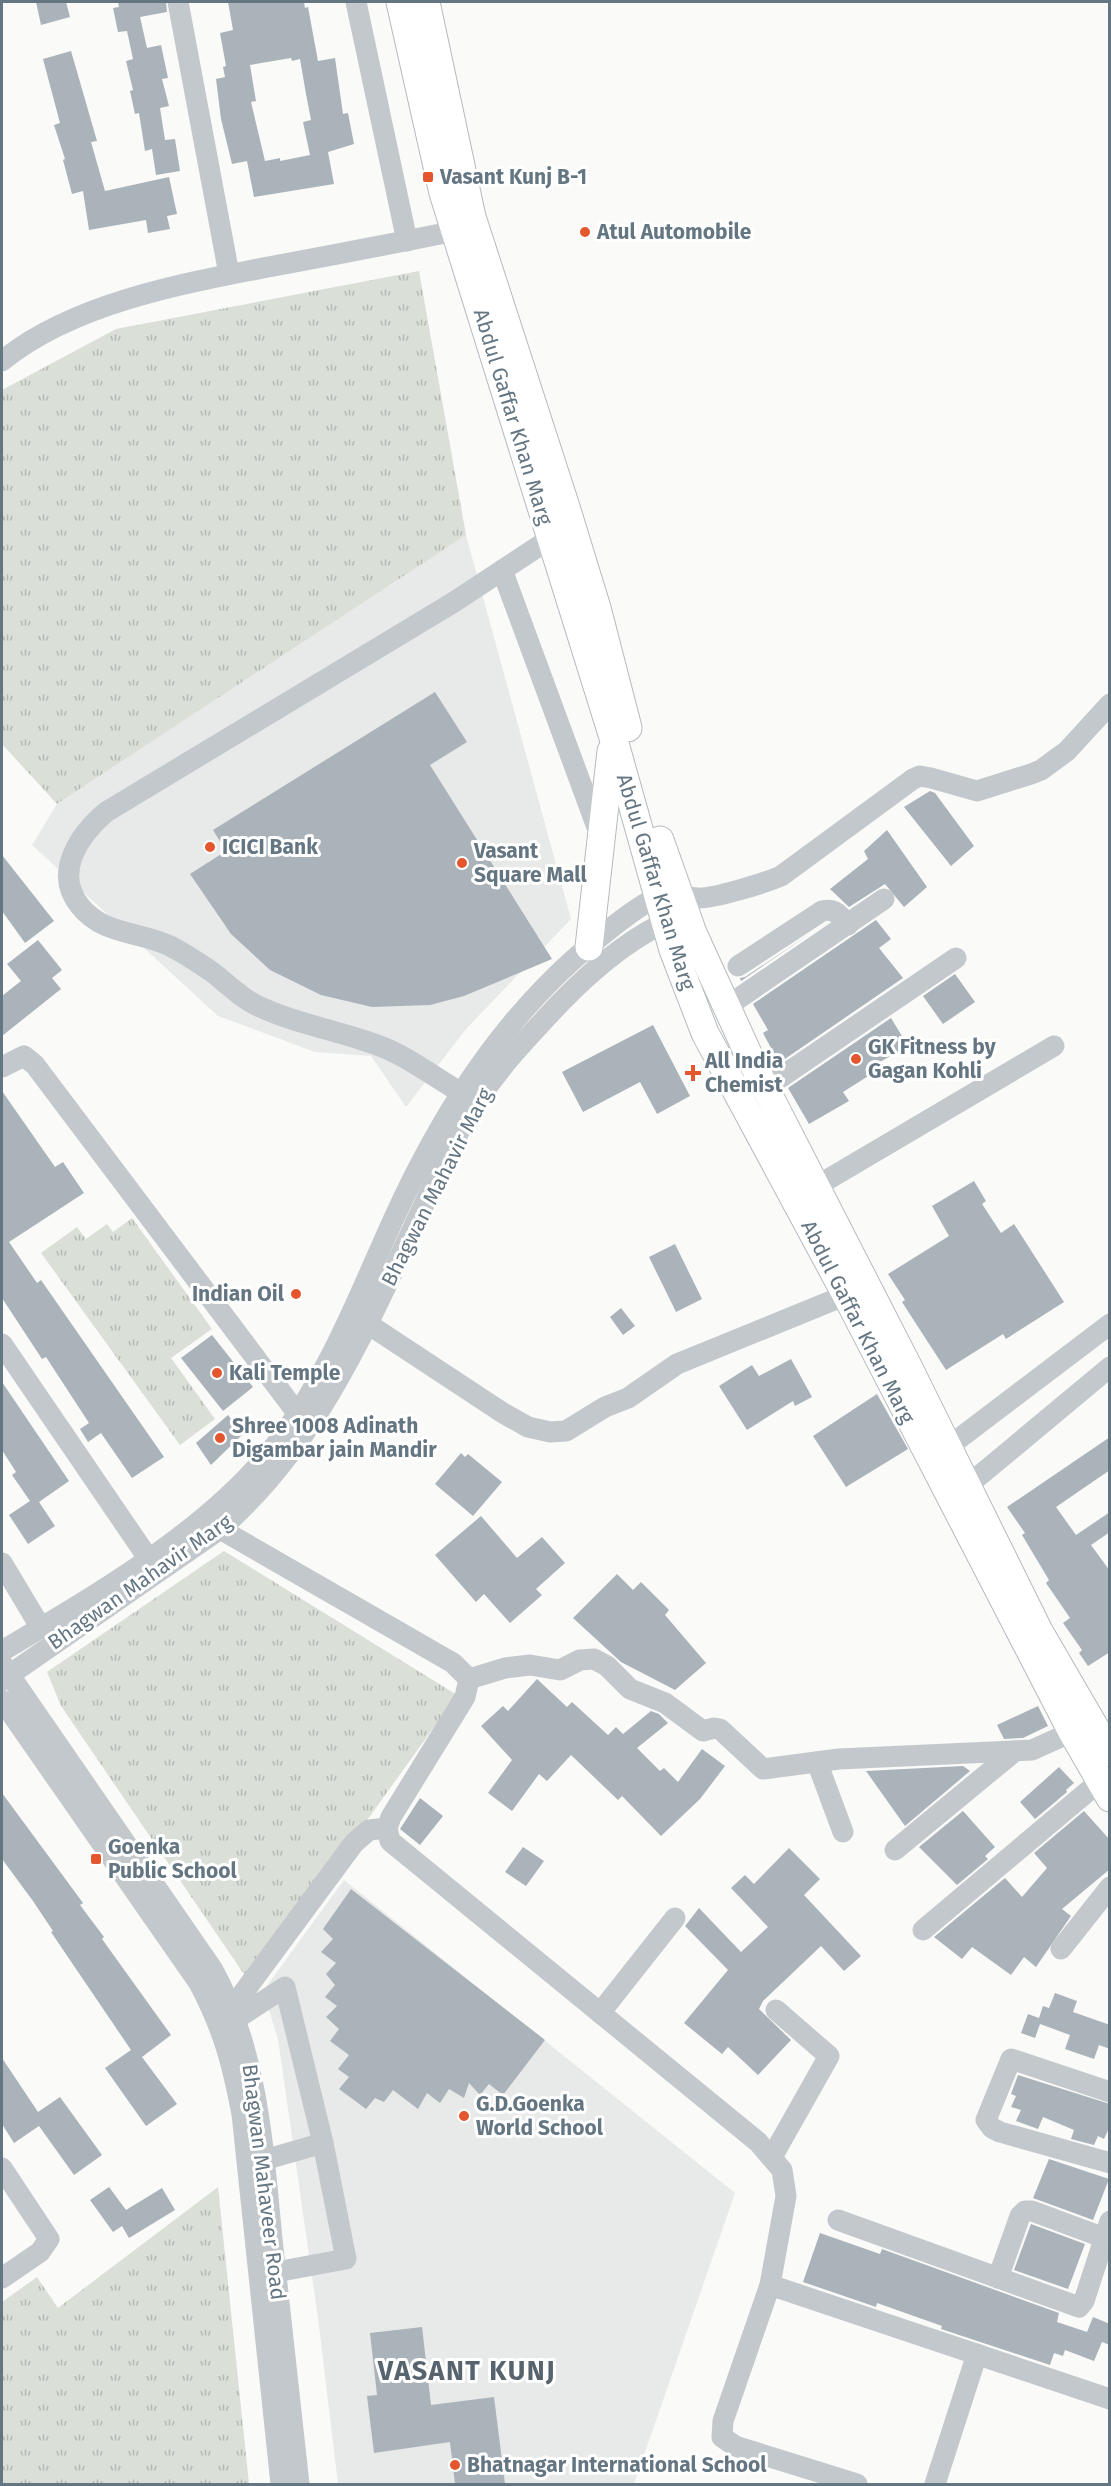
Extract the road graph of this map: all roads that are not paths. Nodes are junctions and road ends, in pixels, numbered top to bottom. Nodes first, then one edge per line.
1 (178, 2) edge
2 (356, 2) edge
3 (400, 2) edge
4 (426, 2) edge
5 (454, 231) junction
6 (407, 241) junction
7 (229, 274) junction
8 (2, 361) edge
9 (551, 538) junction
10 (502, 570) junction
11 (1110, 704) edge
12 (612, 736) junction
13 (602, 841) junction
14 (884, 899) dead end
15 (676, 905) junction
16 (848, 925) junction
17 (589, 947) junction
18 (956, 958) dead end
19 (738, 966) dead end
20 (726, 1007) junction
21 (1054, 1046) dead end
22 (2, 1067) edge
23 (765, 1088) junction
24 (460, 1092) junction
25 (815, 1187) junction
26 (846, 1295) junction
27 (359, 1322) junction
28 (1110, 1324) edge
29 (2, 1344) edge
30 (1110, 1367) edge
31 (297, 1413) junction
32 (948, 1447) junction
33 (967, 1486) junction
34 (220, 1529) junction
35 (148, 1558) junction
36 (2, 1563) edge
37 (40, 1628) junction
38 (2, 1651) edge
39 (4, 1673) edge
40 (468, 1679) junction
41 (2, 1700) edge
42 (1072, 1732) junction
43 (1015, 1751) junction
44 (1110, 1753) edge
45 (817, 1762) junction
46 (1104, 1790) edge
47 (387, 1828) junction
48 (843, 1832) dead end
49 (895, 1850) dead end
50 (1110, 1887) edge
51 (675, 1918) dead end
52 (923, 1930) dead end
53 (1061, 1949) dead end
54 (776, 2010) dead end
55 (600, 2013) junction
56 (234, 2014) junction
57 (1110, 2092) edge
58 (322, 2143) junction
59 (771, 2157) junction
60 (264, 2160) junction
61 (1110, 2163) edge
62 (2, 2168) edge
63 (837, 2220) dead end
64 (1108, 2233) edge
65 (276, 2272) junction
66 (2, 2278) edge
67 (998, 2278) junction
68 (770, 2285) junction
69 (977, 2354) junction
70 (1110, 2399) edge
71 (281, 2484) edge
72 (299, 2484) edge
73 (857, 2484) edge
74 (935, 2484) edge

1 - 7 street
2 - 6 street
3 - 5 main road, Abdul Gaffar Khan Marg
4 - 15 main road, Abdul Gaffar Khan Marg
5 - 6 street
5 - 9 main road, Abdul Gaffar Khan Marg
6 - 7 street
7 - 8 street
9 - 10 street
9 - 12 main road, Abdul Gaffar Khan Marg
10 - 13 street
10 - 24 street
11 - 15 street
12 - 13 main road
12 - 15 main road, Abdul Gaffar Khan Marg
13 - 17 main road
14 - 16 street
15 - 17 street, Bhagwan Mahavir Marg
15 - 20 main road, Abdul Gaffar Khan Marg
15 - 26 main road, Abdul Gaffar Khan Marg
15 - 27 street, Bhagwan Mahavir Marg
16 - 19 street
16 - 20 street
17 - 24 street, Bhagwan Mahavir Marg
18 - 23 street
20 - 23 main road, Abdul Gaffar Khan Marg
21 - 25 street
22 - 31 street
23 - 25 main road, Abdul Gaffar Khan Marg
24 - 27 street, Bhagwan Mahavir Marg
25 - 32 main road, Abdul Gaffar Khan Marg
26 - 27 street
26 - 42 main road, Abdul Gaffar Khan Marg
27 - 31 street, Bhagwan Mahavir Marg
27 - 34 street, Bhagwan Mahavir Marg
28 - 32 street
29 - 35 street
30 - 33 street
31 - 35 street, Bhagwan Mahavir Marg
32 - 33 main road, Abdul Gaffar Khan Marg
33 - 44 main road, Abdul Gaffar Khan Marg
34 - 39 street, Bhagwan Mahavir Marg
34 - 40 street
35 - 37 street, Bhagwan Mahavir Marg
36 - 37 street
37 - 38 street, Bhagwan Mahavir Marg
39 - 56 street, Bhagwan Mahaveer Road
40 - 45 street
40 - 47 street
41 - 71 street, Bhagwan Mahaveer Road
42 - 43 street
42 - 46 main road, Abdul Gaffar Khan Marg
43 - 45 street
43 - 49 street
45 - 48 street
46 - 52 street
47 - 55 street
47 - 56 street
50 - 53 street
51 - 55 street
54 - 59 street
55 - 59 street
56 - 58 street
56 - 60 street, Bhagwan Mahaveer Road
57 - 61 street
58 - 60 street
58 - 65 street
59 - 68 street
60 - 65 street, Bhagwan Mahaveer Road
62 - 66 street
63 - 67 street
64 - 67 street
64 - 67 street
65 - 72 street, Bhagwan Mahaveer Road
68 - 69 street
68 - 73 street
69 - 70 street
69 - 74 street

